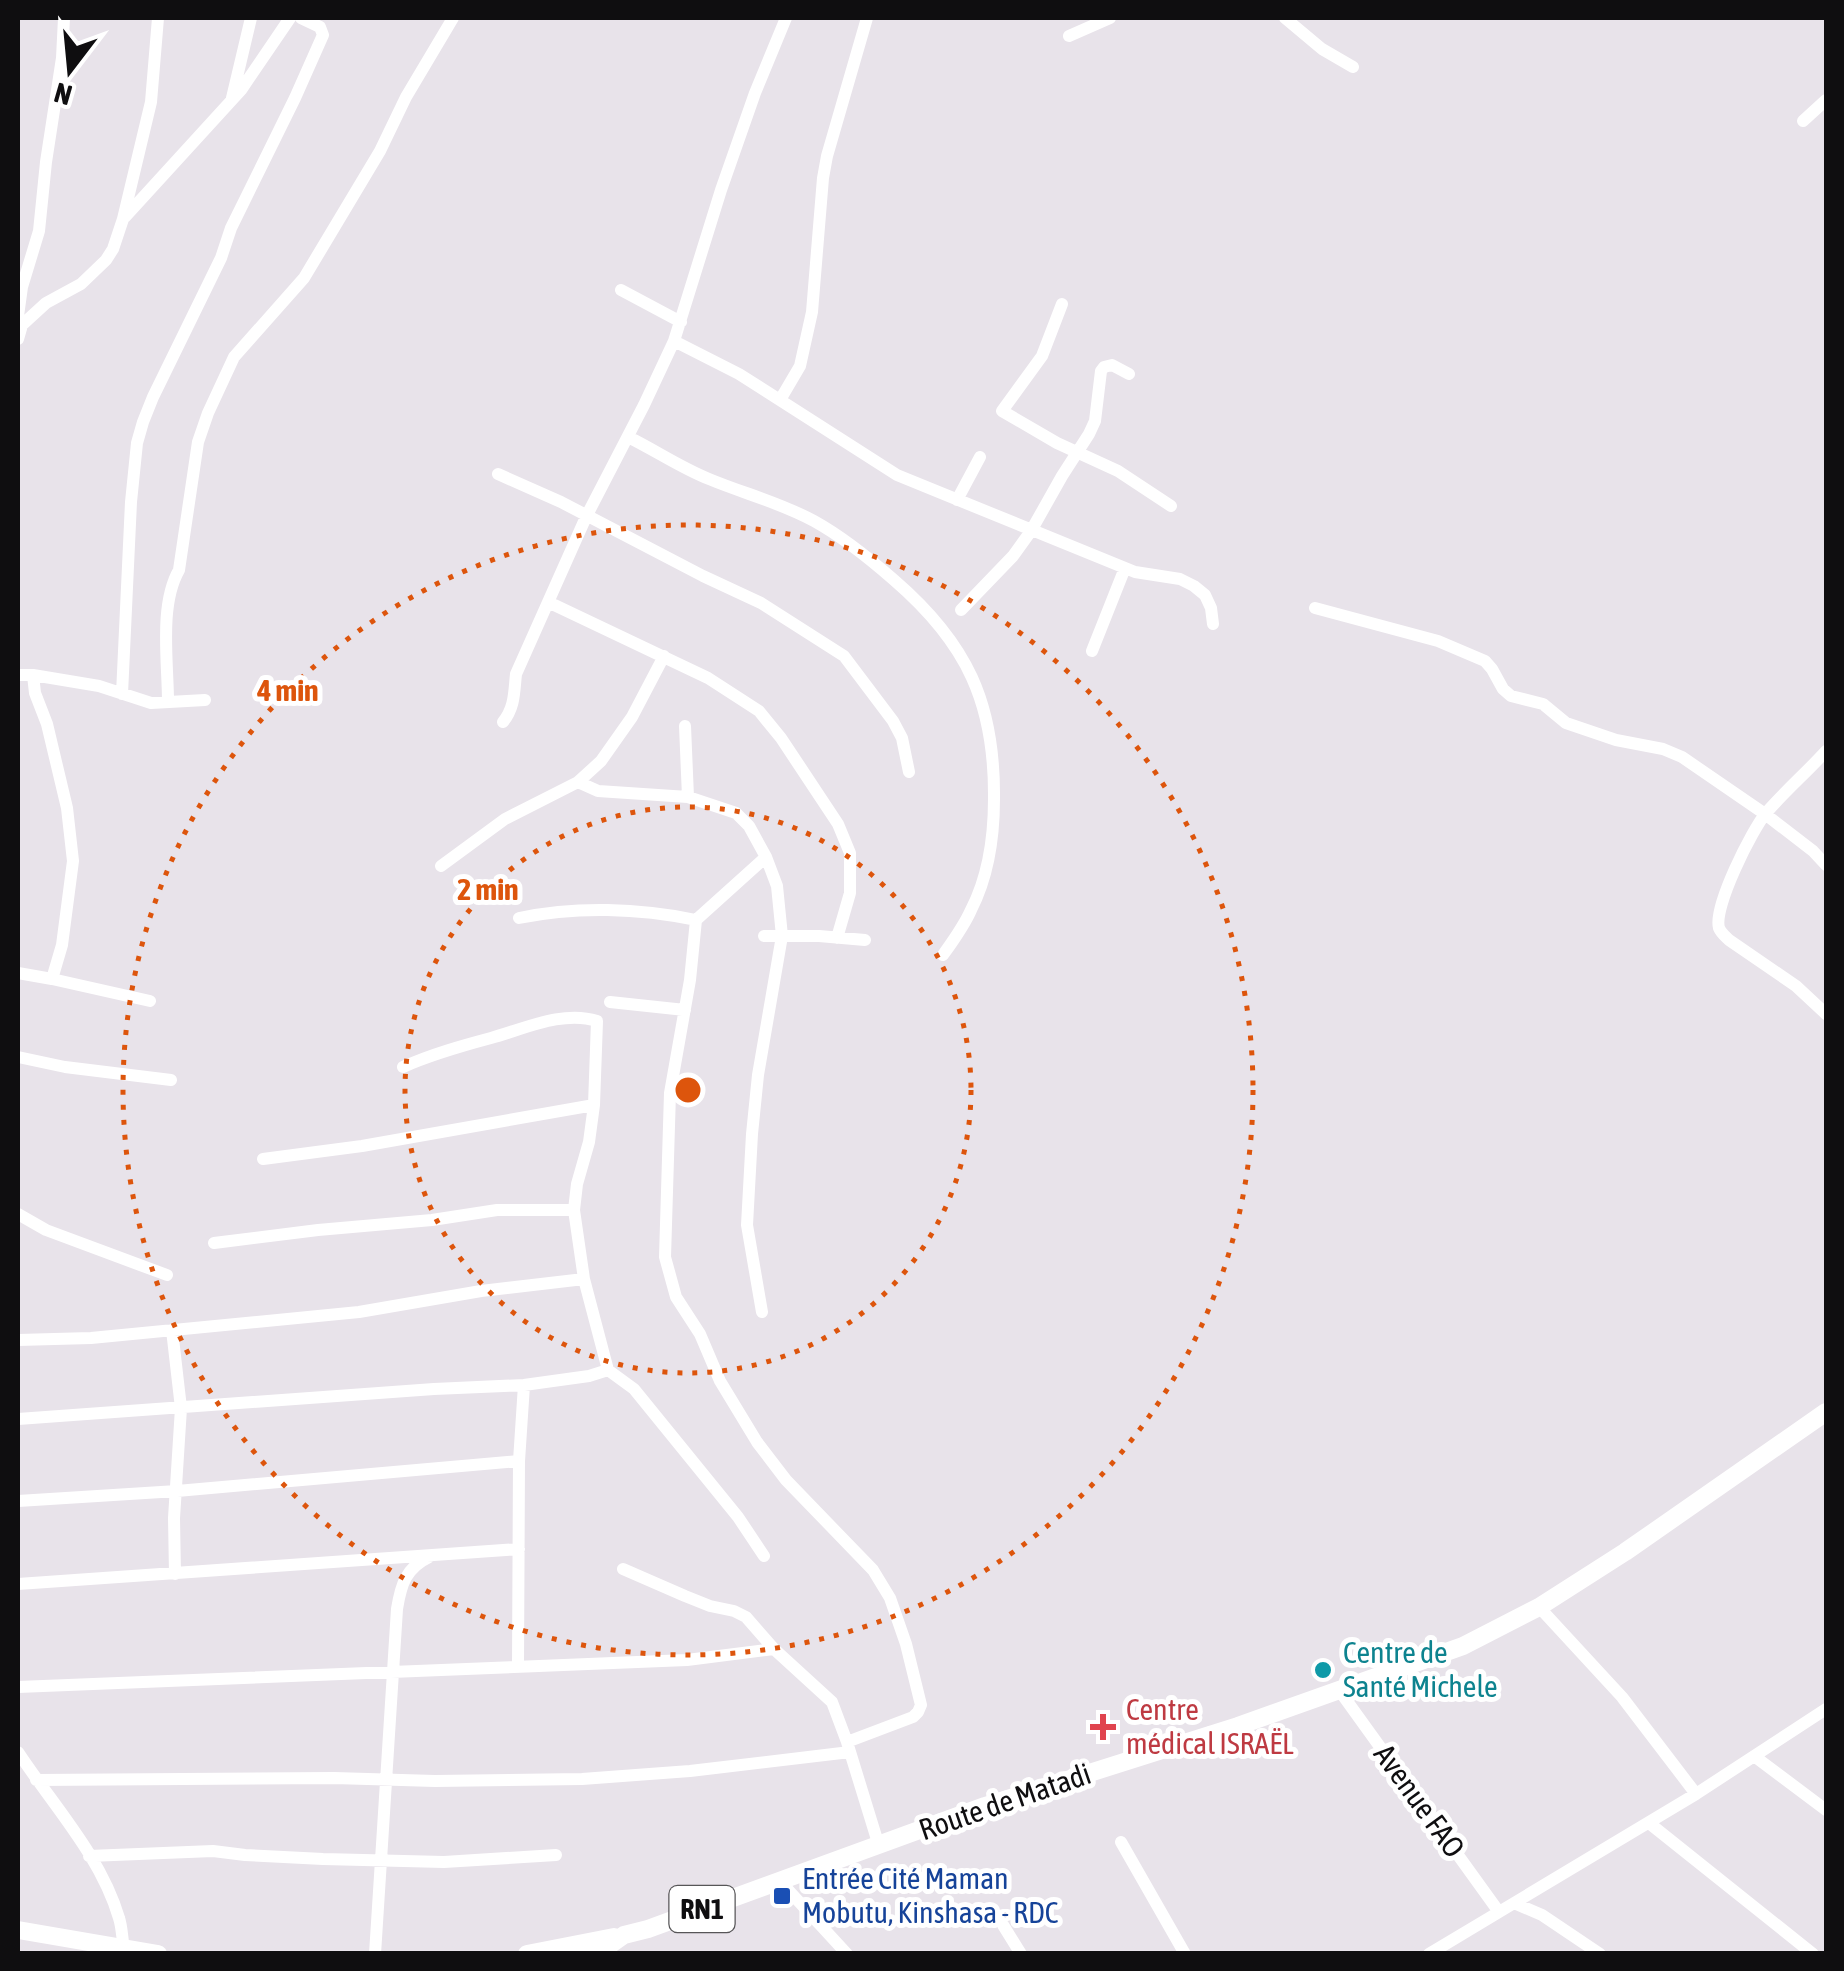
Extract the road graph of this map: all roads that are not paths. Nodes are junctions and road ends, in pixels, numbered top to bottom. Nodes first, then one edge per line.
1 (64, 18) edge
2 (158, 18) edge
3 (252, 18) edge
4 (290, 18) edge
5 (300, 18) edge
6 (453, 18) edge
7 (786, 18) edge
8 (866, 18) edge
9 (1110, 18) edge
10 (1285, 18) edge
11 (1068, 36) dead end
12 (1353, 68) dead end
13 (232, 100) junction
14 (1826, 100) edge
15 (1803, 121) dead end
16 (123, 219) junction
17 (621, 290) dead end
18 (1062, 304) dead end
19 (681, 322) junction
20 (22, 324) junction
21 (18, 339) edge
22 (674, 341) junction
23 (1129, 374) dead end
24 (780, 400) junction
25 (628, 438) junction
26 (1077, 452) junction
27 (980, 457) dead end
28 (498, 474) dead end
29 (958, 500) junction
30 (1170, 506) dead end
31 (586, 517) junction
32 (1031, 532) junction
33 (1126, 568) junction
34 (548, 602) junction
35 (1315, 608) dead end
36 (961, 610) dead end
37 (1213, 624) dead end
38 (1092, 651) dead end
39 (664, 656) junction
40 (33, 674) junction
41 (18, 675) edge
42 (122, 694) junction
43 (205, 700) dead end
44 (168, 702) junction
45 (504, 722) dead end
46 (685, 726) dead end
47 (1826, 751) edge
48 (909, 772) dead end
49 (578, 782) junction
50 (688, 797) junction
51 (1765, 814) junction
52 (766, 858) junction
53 (1826, 865) edge
54 (440, 866) dead end
55 (519, 918) dead end
56 (696, 920) junction
57 (764, 936) dead end
58 (782, 936) junction
59 (837, 938) junction
60 (866, 940) dead end
61 (944, 956) dead end
62 (18, 973) edge
63 (52, 978) junction
64 (150, 1001) dead end
65 (610, 1002) dead end
66 (685, 1010) junction
67 (1826, 1014) edge
68 (18, 1057) edge
69 (403, 1067) dead end
70 (171, 1080) dead end
71 (594, 1105) junction
72 (262, 1159) dead end
73 (574, 1210) junction
74 (18, 1214) edge
75 (214, 1242) dead end
76 (167, 1274) dead end
77 (584, 1279) junction
78 (762, 1312) dead end
79 (172, 1330) junction
80 (18, 1340) edge
81 (608, 1370) junction
82 (524, 1385) junction
83 (181, 1408) junction
84 (1824, 1419) edge
85 (18, 1420) edge
86 (519, 1461) junction
87 (177, 1492) junction
88 (18, 1501) edge
89 (519, 1549) junction
90 (432, 1556) junction
91 (764, 1556) dead end
92 (624, 1569) dead end
93 (176, 1574) junction
94 (18, 1584) edge
95 (1540, 1606) junction
96 (774, 1649) junction
97 (518, 1667) junction
98 (394, 1671) junction
99 (18, 1687) edge
100 (1339, 1690) junction
101 (1826, 1709) edge
102 (849, 1747) junction
103 (18, 1752) edge
104 (1754, 1756) junction
105 (36, 1780) junction
106 (386, 1780) junction
107 (1696, 1794) junction
108 (1826, 1810) edge
109 (1648, 1823) junction
110 (1121, 1842) dead end
111 (879, 1846) junction
112 (556, 1855) dead end
113 (89, 1856) junction
114 (381, 1860) junction
115 (779, 1880) junction
116 (1514, 1903) junction
117 (1499, 1912) junction
118 (1003, 1925) dead end
119 (18, 1930) edge
120 (624, 1935) junction
121 (124, 1948) junction
122 (158, 1954) edge
123 (375, 1954) edge
124 (526, 1954) edge
125 (597, 1954) edge
126 (847, 1954) edge
127 (1021, 1954) edge
128 (1185, 1954) edge
129 (1429, 1954) edge
130 (1600, 1954) edge
131 (1813, 1954) edge

1 - 20 street
2 - 16 street
3 - 13 street
4 - 13 street
5 - 42 street
6 - 44 street
7 - 19 street
8 - 24 street
9 - 11 street
10 - 12 street
13 - 16 street
14 - 15 street
16 - 20 street
17 - 19 street
18 - 26 street
19 - 22 street
20 - 21 street
22 - 24 street
22 - 25 street
23 - 26 street
24 - 29 street
25 - 31 street
25 - 61 street
26 - 30 street
26 - 32 street
27 - 29 street
28 - 31 street
29 - 32 street
31 - 34 street
31 - 48 street
32 - 33 street
32 - 36 street
33 - 37 street
33 - 38 street
34 - 39 street
34 - 45 street
35 - 51 street
39 - 49 street
39 - 59 street
40 - 41 street
40 - 42 street
40 - 63 street
42 - 44 street
43 - 44 street
46 - 50 street
47 - 51 street
49 - 50 street
49 - 54 street
50 - 52 street
51 - 53 street
51 - 67 street
52 - 56 street
52 - 58 street
55 - 56 street
56 - 66 street
57 - 58 street
58 - 59 street
58 - 78 street
59 - 60 street
62 - 63 street
63 - 64 street
65 - 66 street
66 - 102 street
68 - 70 street
69 - 71 street
71 - 72 street
71 - 73 street
73 - 75 street
73 - 77 street
74 - 76 street
77 - 79 street
77 - 81 street
79 - 80 street
79 - 83 street
81 - 82 street
81 - 91 street
82 - 83 street
82 - 86 street
83 - 85 street
83 - 87 street
84 - 95 highway, Route de Matadi / RN1
86 - 87 street
86 - 89 street
87 - 88 street
87 - 93 street
89 - 90 street
89 - 97 street
90 - 93 street
90 - 98 street
92 - 96 street
93 - 94 street
95 - 100 highway, Route de Matadi / RN1
95 - 107 street
96 - 97 street
96 - 102 street
97 - 98 street
98 - 99 street
98 - 106 street
100 - 111 highway, Route de Matadi / RN1
100 - 117 street, Avenue FAO
101 - 104 street
102 - 106 street
102 - 111 street
103 - 105 street
104 - 107 street
104 - 108 street
105 - 106 street
105 - 113 street
106 - 114 street
107 - 109 street
109 - 116 street
109 - 131 street
110 - 128 street
111 - 115 highway, Route de Matadi / RN1
112 - 114 street
113 - 114 street
113 - 121 street
114 - 123 street
115 - 120 highway, Route de Matadi / RN1
115 - 126 street
116 - 117 street
116 - 130 street
117 - 129 street
118 - 127 street
119 - 121 highway
120 - 124 highway, RN1
120 - 125 highway, Route de Matadi
121 - 122 highway

